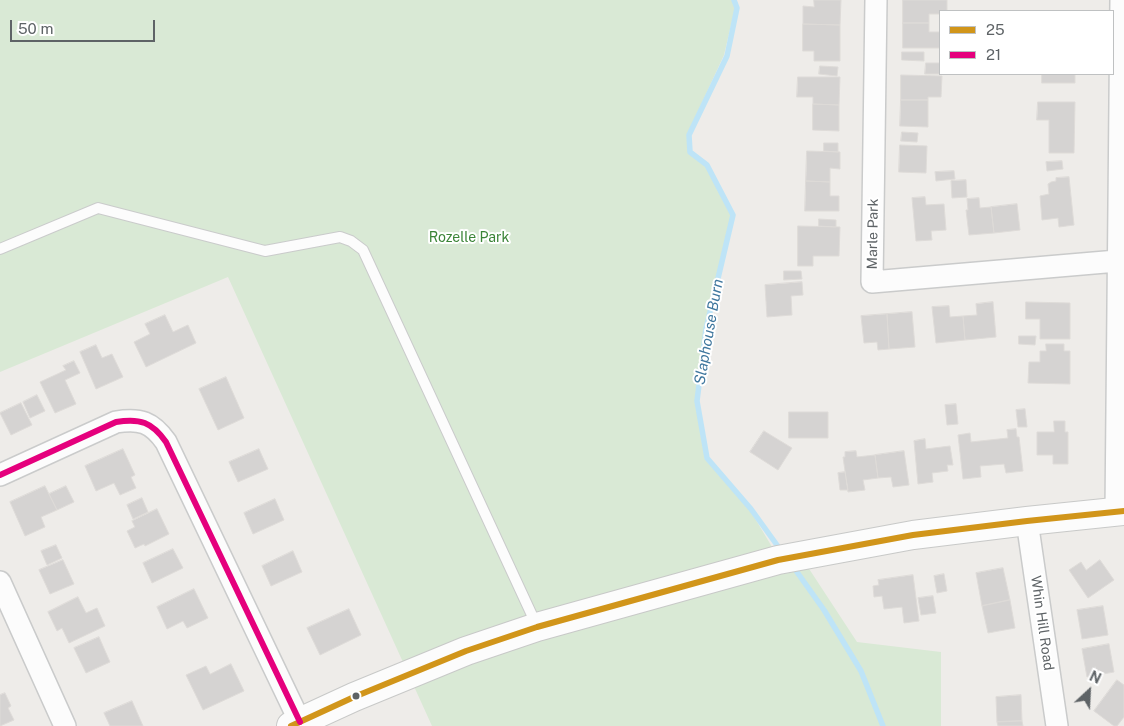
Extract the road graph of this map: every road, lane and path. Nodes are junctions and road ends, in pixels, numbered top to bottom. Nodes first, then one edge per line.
1 (876, 0) edge
2 (1121, 0) edge
3 (0, 249) edge
4 (1117, 261) junction
5 (0, 475) edge
6 (1120, 511) edge
7 (1027, 521) junction
8 (0, 582) edge
9 (8, 622) edge
10 (537, 627) junction
11 (295, 724) edge
12 (65, 726) edge
13 (1057, 726) edge

1 - 4 street, Marle Park
2 - 4 street
3 - 10 lane
4 - 6 street
5 - 11 street
6 - 7 street
7 - 10 street
7 - 13 street, Whin Hill Road
8 - 9 street
9 - 12 street
10 - 11 street

